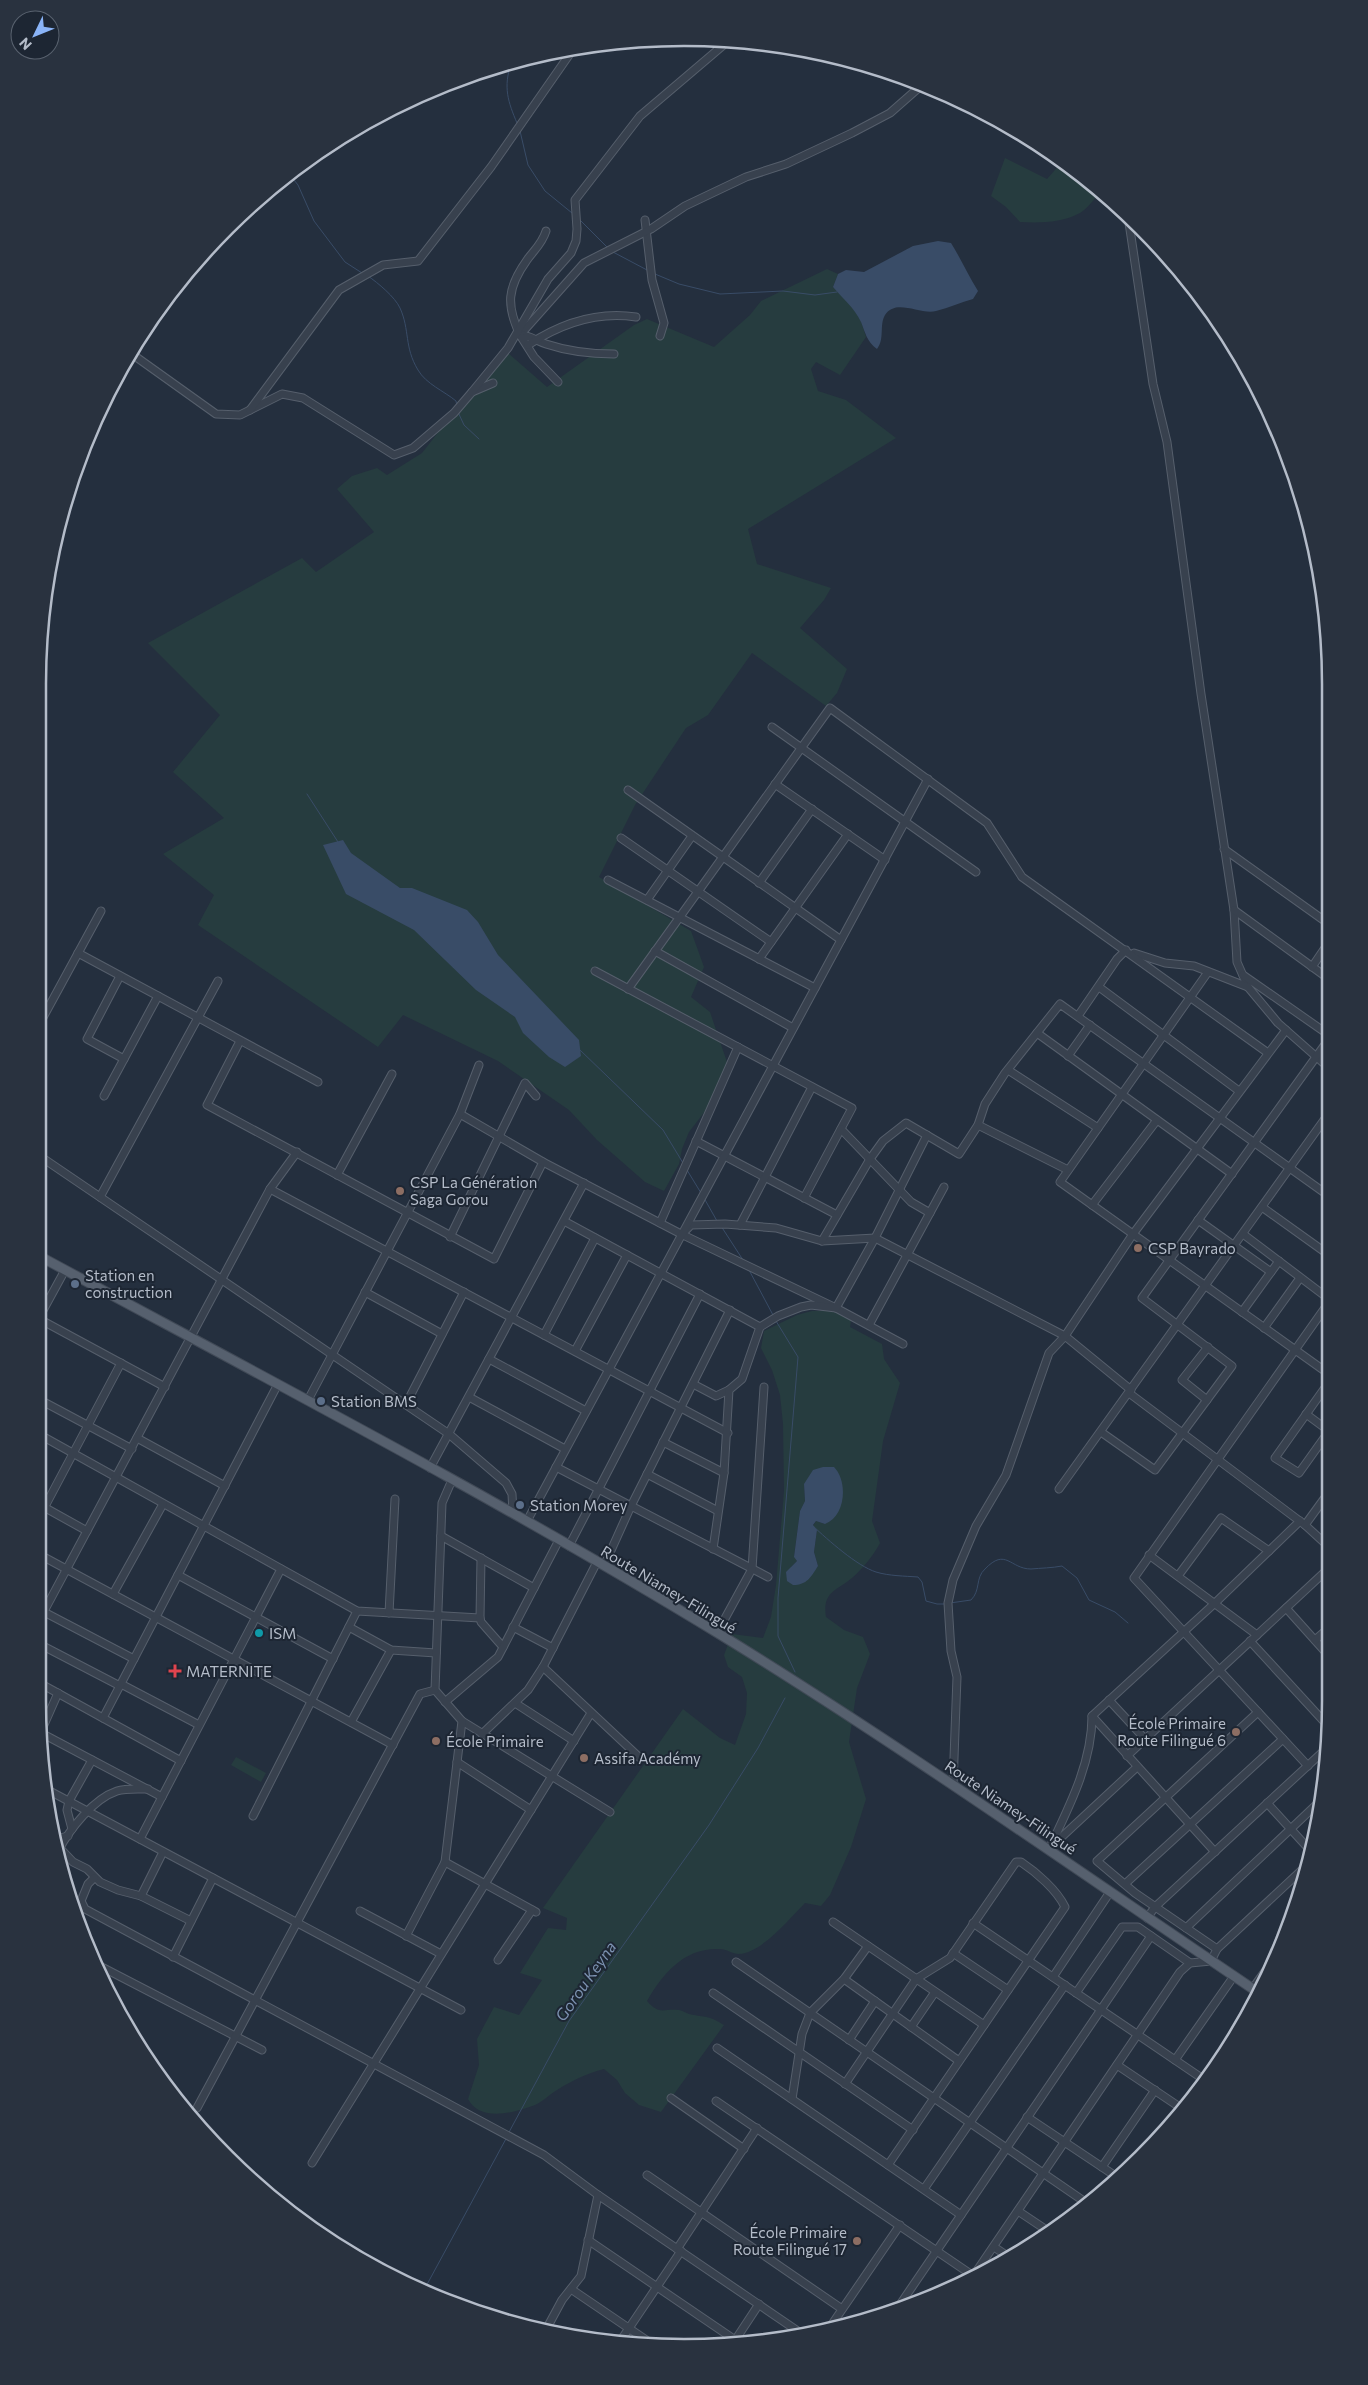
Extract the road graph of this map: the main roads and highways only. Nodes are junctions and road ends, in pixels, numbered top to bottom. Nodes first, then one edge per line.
1 (46, 1260) edge
2 (1253, 1989) edge

1 - 2 main road, Route Niamey-Filingué

